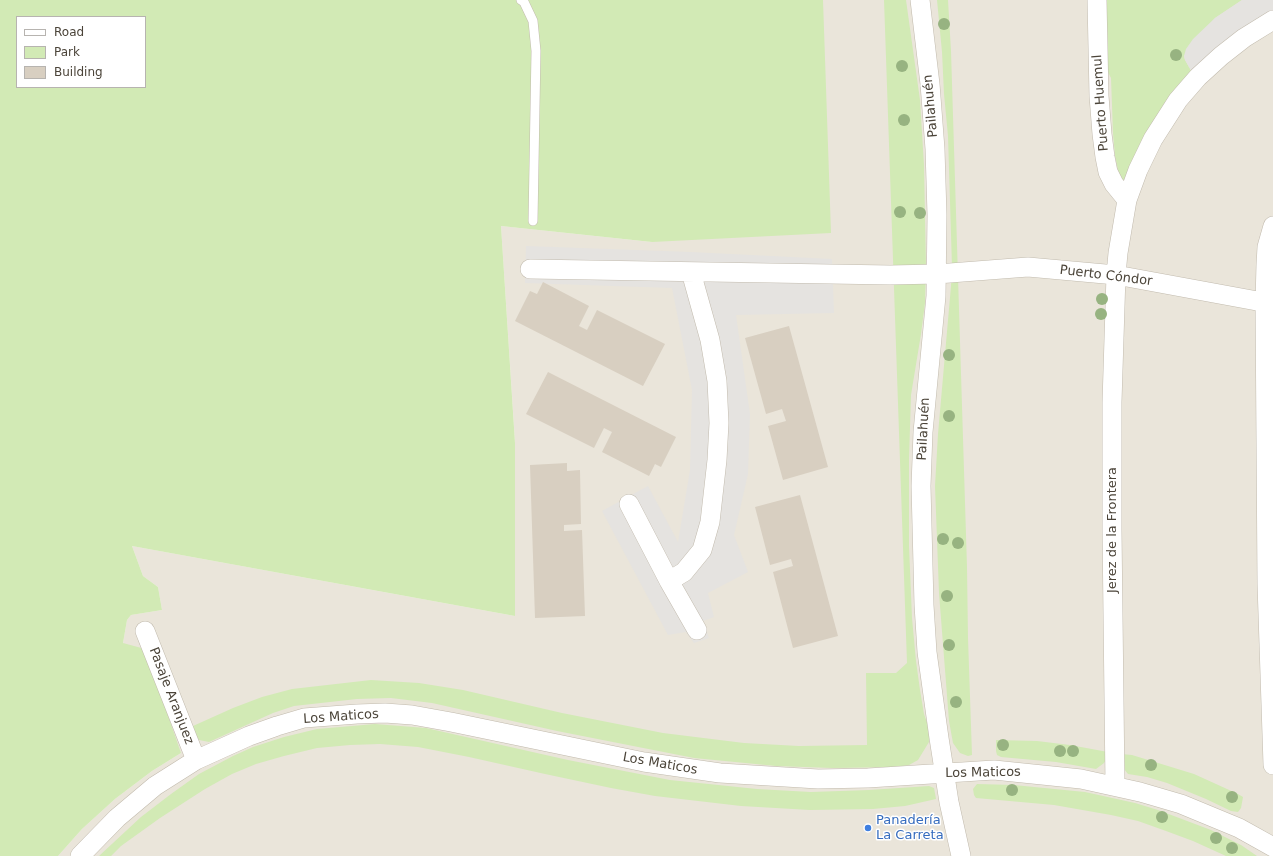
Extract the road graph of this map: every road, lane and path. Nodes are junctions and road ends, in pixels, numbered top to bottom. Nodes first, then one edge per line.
1 (521, 0) edge
2 (920, 0) edge
3 (1097, 0) edge
4 (1273, 20) edge
5 (1127, 200) junction
6 (533, 221) dead end
7 (1273, 226) edge
8 (530, 269) dead end
9 (691, 272) junction
10 (937, 274) junction
11 (1116, 275) junction
12 (1269, 303) edge
13 (629, 504) dead end
14 (669, 581) junction
15 (697, 630) dead end
16 (145, 631) dead end
17 (1271, 631) edge
18 (196, 760) junction
19 (1273, 765) edge
20 (944, 773) junction
21 (1115, 785) junction
22 (1273, 847) edge
23 (80, 856) edge
24 (961, 856) edge

1 - 6 lane
2 - 10 street, Pailahuén
3 - 5 street, Puerto Huemul
4 - 5 street, Jerez de la Frontera
5 - 11 street, Jerez de la Frontera
7 - 12 street
8 - 9 street, Puerto Cóndor
9 - 10 street, Puerto Cóndor
9 - 14 street
10 - 11 street, Puerto Cóndor
10 - 20 street, Pailahuén
11 - 12 street, Puerto Cóndor
11 - 21 street, Jerez de la Frontera
12 - 17 street
13 - 14 street
14 - 15 street
16 - 18 street, Pasaje Aranjuez
17 - 19 street
18 - 20 street, Los Maticos
18 - 23 street, Los Maticos
20 - 21 street, Los Maticos
20 - 24 street, Pailahuén
21 - 22 street, Los Maticos

